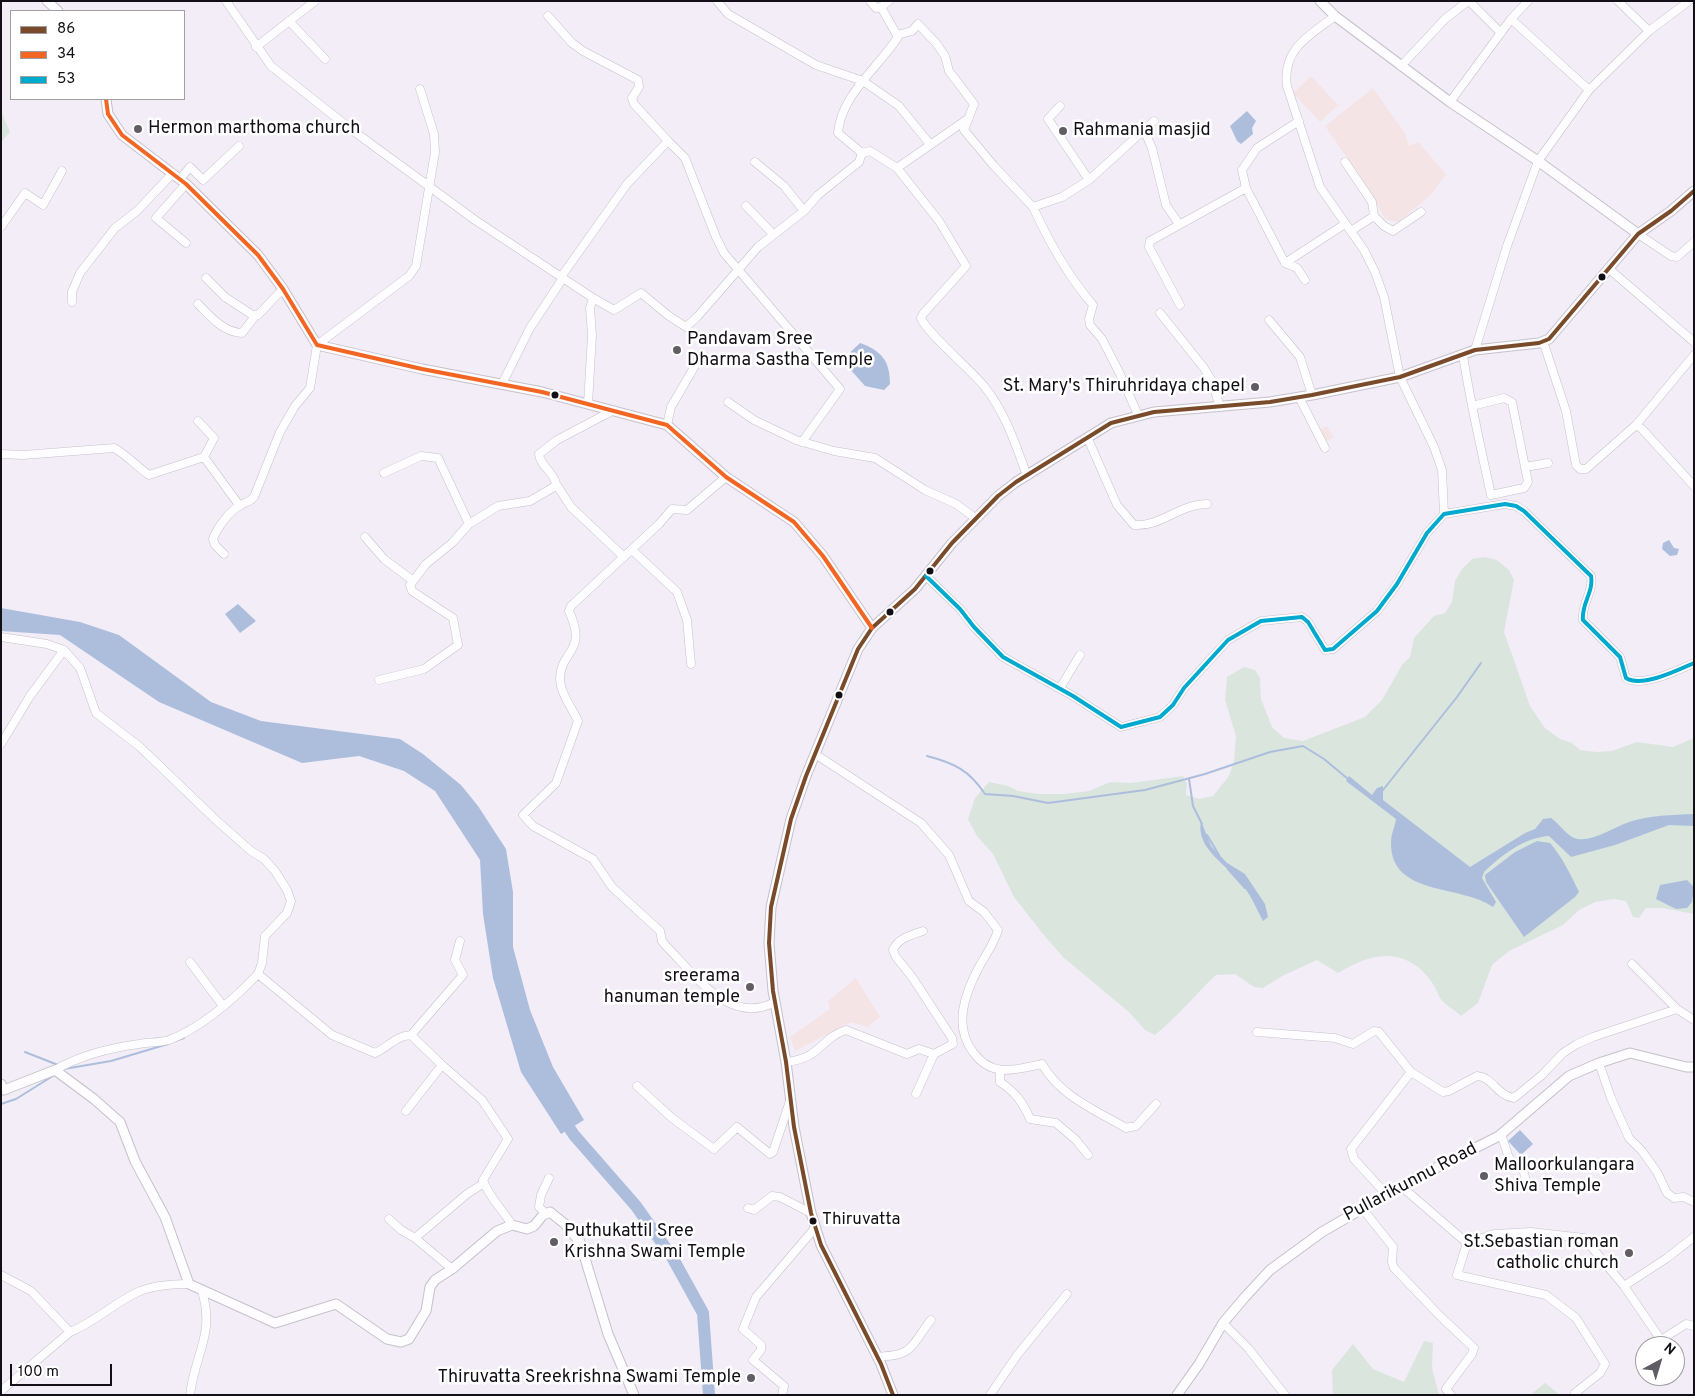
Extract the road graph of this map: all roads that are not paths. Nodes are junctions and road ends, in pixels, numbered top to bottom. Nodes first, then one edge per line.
1 (47, 1) edge
2 (226, 1) edge
3 (316, 1) edge
4 (717, 1) edge
5 (870, 1) edge
6 (889, 1) edge
7 (1320, 1) edge
8 (1469, 1) edge
9 (1528, 1) edge
10 (1618, 1) edge
11 (1689, 1) edge
12 (881, 7) junction
13 (57, 10) edge
14 (548, 16) dead end
15 (1335, 16) junction
16 (1511, 19) junction
17 (289, 20) junction
18 (1649, 32) junction
19 (1501, 33) junction
20 (897, 35) junction
21 (256, 47) junction
22 (325, 59) dead end
23 (1401, 66) junction
24 (863, 81) junction
25 (420, 89) dead end
26 (1589, 90) junction
27 (106, 100) edge
28 (1450, 102) junction
29 (1060, 106) dead end
30 (969, 118) junction
31 (1154, 121) dead end
32 (1299, 121) junction
33 (1144, 130) junction
34 (668, 141) junction
35 (930, 143) junction
36 (239, 146) dead end
37 (862, 153) junction
38 (1538, 161) junction
39 (755, 162) dead end
40 (1345, 162) dead end
41 (897, 168) junction
42 (62, 171) dead end
43 (180, 179) junction
44 (1089, 180) junction
45 (428, 184) junction
46 (1246, 188) junction
47 (1694, 191) edge
48 (746, 206) dead end
49 (1033, 207) junction
50 (804, 211) junction
51 (1421, 212) dead end
52 (1374, 216) junction
53 (1179, 224) junction
54 (1345, 224) junction
55 (1, 227) edge
56 (1351, 232) junction
57 (773, 234) junction
58 (1638, 234) junction
59 (1694, 242) edge
60 (186, 243) dead end
61 (1285, 262) junction
62 (739, 268) junction
63 (1608, 268) junction
64 (562, 277) junction
65 (206, 278) dead end
66 (1305, 280) dead end
67 (283, 289) junction
68 (593, 298) junction
69 (72, 302) dead end
70 (198, 304) dead end
71 (1180, 305) dead end
72 (1160, 313) dead end
73 (256, 315) junction
74 (1269, 320) dead end
75 (1543, 341) junction
76 (1694, 342) edge
77 (317, 345) junction
78 (1476, 350) junction
79 (1463, 354) junction
80 (1694, 355) edge
81 (696, 364) dead end
82 (1400, 377) junction
83 (502, 384) junction
84 (1312, 395) junction
85 (1299, 396) junction
86 (728, 402) dead end
87 (588, 404) junction
88 (1472, 406) junction
89 (1220, 407) junction
90 (612, 411) junction
91 (1138, 415) junction
92 (198, 422) dead end
93 (667, 425) junction
94 (1636, 425) junction
95 (1088, 439) junction
96 (802, 442) junction
97 (1325, 448) dead end
98 (1, 454) edge
99 (204, 457) junction
100 (1548, 463) dead end
101 (1525, 466) junction
102 (384, 473) dead end
103 (1027, 476) junction
104 (726, 477) junction
105 (556, 484) junction
106 (1694, 486) edge
107 (1207, 504) dead end
108 (239, 505) junction
109 (1444, 514) junction
110 (975, 518) junction
111 (469, 524) junction
112 (365, 538) dead end
113 (632, 550) junction
114 (224, 554) dead end
115 (624, 557) junction
116 (926, 576) junction
117 (412, 580) junction
118 (872, 628) junction
119 (1, 637) edge
120 (64, 650) junction
121 (1080, 655) dead end
122 (1694, 663) edge
123 (691, 664) dead end
124 (379, 680) dead end
125 (1060, 688) junction
126 (1, 744) edge
127 (815, 754) junction
128 (923, 931) dead end
129 (460, 941) dead end
130 (190, 962) dead end
131 (1632, 964) dead end
132 (258, 974) junction
133 (775, 1002) junction
134 (223, 1006) junction
135 (1676, 1009) junction
136 (1694, 1020) edge
137 (1257, 1032) dead end
138 (410, 1035) junction
139 (965, 1043) junction
140 (953, 1044) junction
141 (934, 1054) junction
142 (786, 1062) junction
143 (1599, 1063) junction
144 (442, 1066) junction
145 (1694, 1067) edge
146 (59, 1070) junction
147 (1000, 1070) junction
148 (1411, 1072) junction
149 (637, 1086) dead end
150 (2, 1089) edge
151 (916, 1094) dead end
152 (790, 1101) junction
153 (1156, 1104) dead end
154 (406, 1111) dead end
155 (1501, 1134) junction
156 (1088, 1155) dead end
157 (549, 1178) dead end
158 (484, 1183) junction
159 (1526, 1184) dead end
160 (1402, 1187) junction
161 (1387, 1195) junction
162 (1694, 1202) edge
163 (1362, 1207) junction
164 (748, 1208) dead end
165 (811, 1213) junction
166 (546, 1214) junction
167 (389, 1219) dead end
168 (512, 1225) junction
169 (815, 1228) junction
170 (1694, 1237) edge
171 (415, 1238) junction
172 (1467, 1243) junction
173 (452, 1270) junction
174 (1, 1275) edge
175 (189, 1284) junction
176 (1624, 1286) junction
177 (202, 1291) junction
178 (1067, 1294) dead end
179 (931, 1320) dead end
180 (1223, 1323) junction
181 (1694, 1326) edge
182 (70, 1332) junction
183 (878, 1357) junction
184 (1, 1391) edge
185 (1575, 1393) dead end
186 (190, 1395) edge
187 (634, 1395) edge
188 (782, 1395) edge
189 (893, 1395) edge
190 (990, 1395) edge
191 (1177, 1395) edge
192 (1285, 1395) edge
193 (1452, 1395) edge

1 - 13 main road
2 - 21 street
3 - 17 street
4 - 24 street
5 - 12 street
6 - 12 street
7 - 15 main road
8 - 19 street
8 - 23 street
9 - 16 street
10 - 18 street
11 - 18 street
12 - 20 street
14 - 34 street
15 - 23 main road
15 - 32 street
16 - 19 street
16 - 26 street
17 - 21 street
17 - 22 street
18 - 26 street
19 - 28 street
20 - 24 street
20 - 30 street
21 - 45 street
23 - 28 main road
24 - 35 street
24 - 37 street
25 - 45 street
26 - 38 street
27 - 43 main road
28 - 38 main road
29 - 44 street
30 - 35 street
30 - 49 street
31 - 33 street
32 - 46 street
32 - 54 street
33 - 44 street
33 - 53 street
34 - 62 street
34 - 64 street
35 - 41 street
36 - 43 street
37 - 41 street
37 - 50 street
38 - 58 main road
38 - 78 street
39 - 50 street
40 - 52 street
41 - 103 street
42 - 55 street
43 - 60 street
43 - 67 main road
43 - 69 street
44 - 49 street
45 - 64 street
45 - 77 street
46 - 53 street
46 - 61 street
47 - 58 main road
48 - 57 street
49 - 91 street
50 - 57 street
51 - 52 street
52 - 56 street
53 - 71 street
54 - 56 street
54 - 61 street
56 - 82 street
57 - 62 street
58 - 59 street
58 - 63 main road
61 - 66 street
62 - 68 street
62 - 96 street
63 - 75 main road
63 - 76 street
64 - 68 street
64 - 83 street
65 - 73 street
67 - 73 street
67 - 77 main road
68 - 87 street
70 - 73 street
72 - 89 street
74 - 84 street
75 - 78 main road
75 - 94 street
77 - 83 main road
77 - 108 street
78 - 79 main road
79 - 82 main road
79 - 88 street
80 - 94 street
81 - 93 street
82 - 84 main road
82 - 109 street
83 - 87 main road
84 - 85 main road
85 - 89 main road
85 - 97 street
86 - 96 street
87 - 90 main road
88 - 101 street
88 - 101 street
89 - 91 main road
90 - 93 main road
90 - 105 street
91 - 95 main road
92 - 99 street
93 - 104 main road
94 - 106 street
95 - 103 main road
95 - 107 street
96 - 110 street
98 - 99 street
99 - 108 street
100 - 101 street
102 - 111 street
103 - 110 main road
104 - 113 street
104 - 118 main road
105 - 111 street
105 - 115 street
108 - 114 street
109 - 122 street
109 - 125 street
110 - 116 main road
111 - 117 street
112 - 117 street
113 - 115 street
113 - 123 street
115 - 133 street
116 - 118 main road
116 - 125 street
117 - 124 street
118 - 127 main road
119 - 120 street
120 - 126 street
120 - 132 street
121 - 125 street
127 - 133 main road
127 - 139 street
128 - 140 street
129 - 138 street
130 - 134 street
131 - 135 street
132 - 134 street
132 - 138 street
133 - 142 main road
134 - 146 street
135 - 136 street
135 - 148 street
137 - 148 street
138 - 144 street
139 - 140 street
139 - 147 street
140 - 141 street
141 - 142 street
141 - 151 street
142 - 152 main road
143 - 145 main road, Pullarikunnu Road
143 - 155 main road, Pullarikunnu Road
143 - 162 street
144 - 154 street
144 - 158 street
146 - 150 main road
146 - 175 main road
147 - 153 street
147 - 156 street
148 - 161 street
149 - 152 street
152 - 165 main road
155 - 159 street
155 - 160 main road, Pullarikunnu Road
157 - 166 street
158 - 168 street
158 - 171 street
160 - 161 main road, Pullarikunnu Road
160 - 172 street
161 - 163 main road, Pullarikunnu Road
163 - 180 main road, Pullarikunnu Road
163 - 193 street
164 - 165 street
165 - 169 main road
166 - 168 main road
166 - 187 main road
167 - 171 street
168 - 173 main road
169 - 183 main road
169 - 188 street
170 - 176 street
171 - 173 street
172 - 176 street
172 - 185 street
173 - 177 main road
174 - 182 street
175 - 177 main road
175 - 182 street
176 - 181 street
177 - 186 street
178 - 190 street
179 - 183 street
180 - 191 main road, Pullarikunnu Road
180 - 192 street
182 - 184 street
183 - 189 main road

